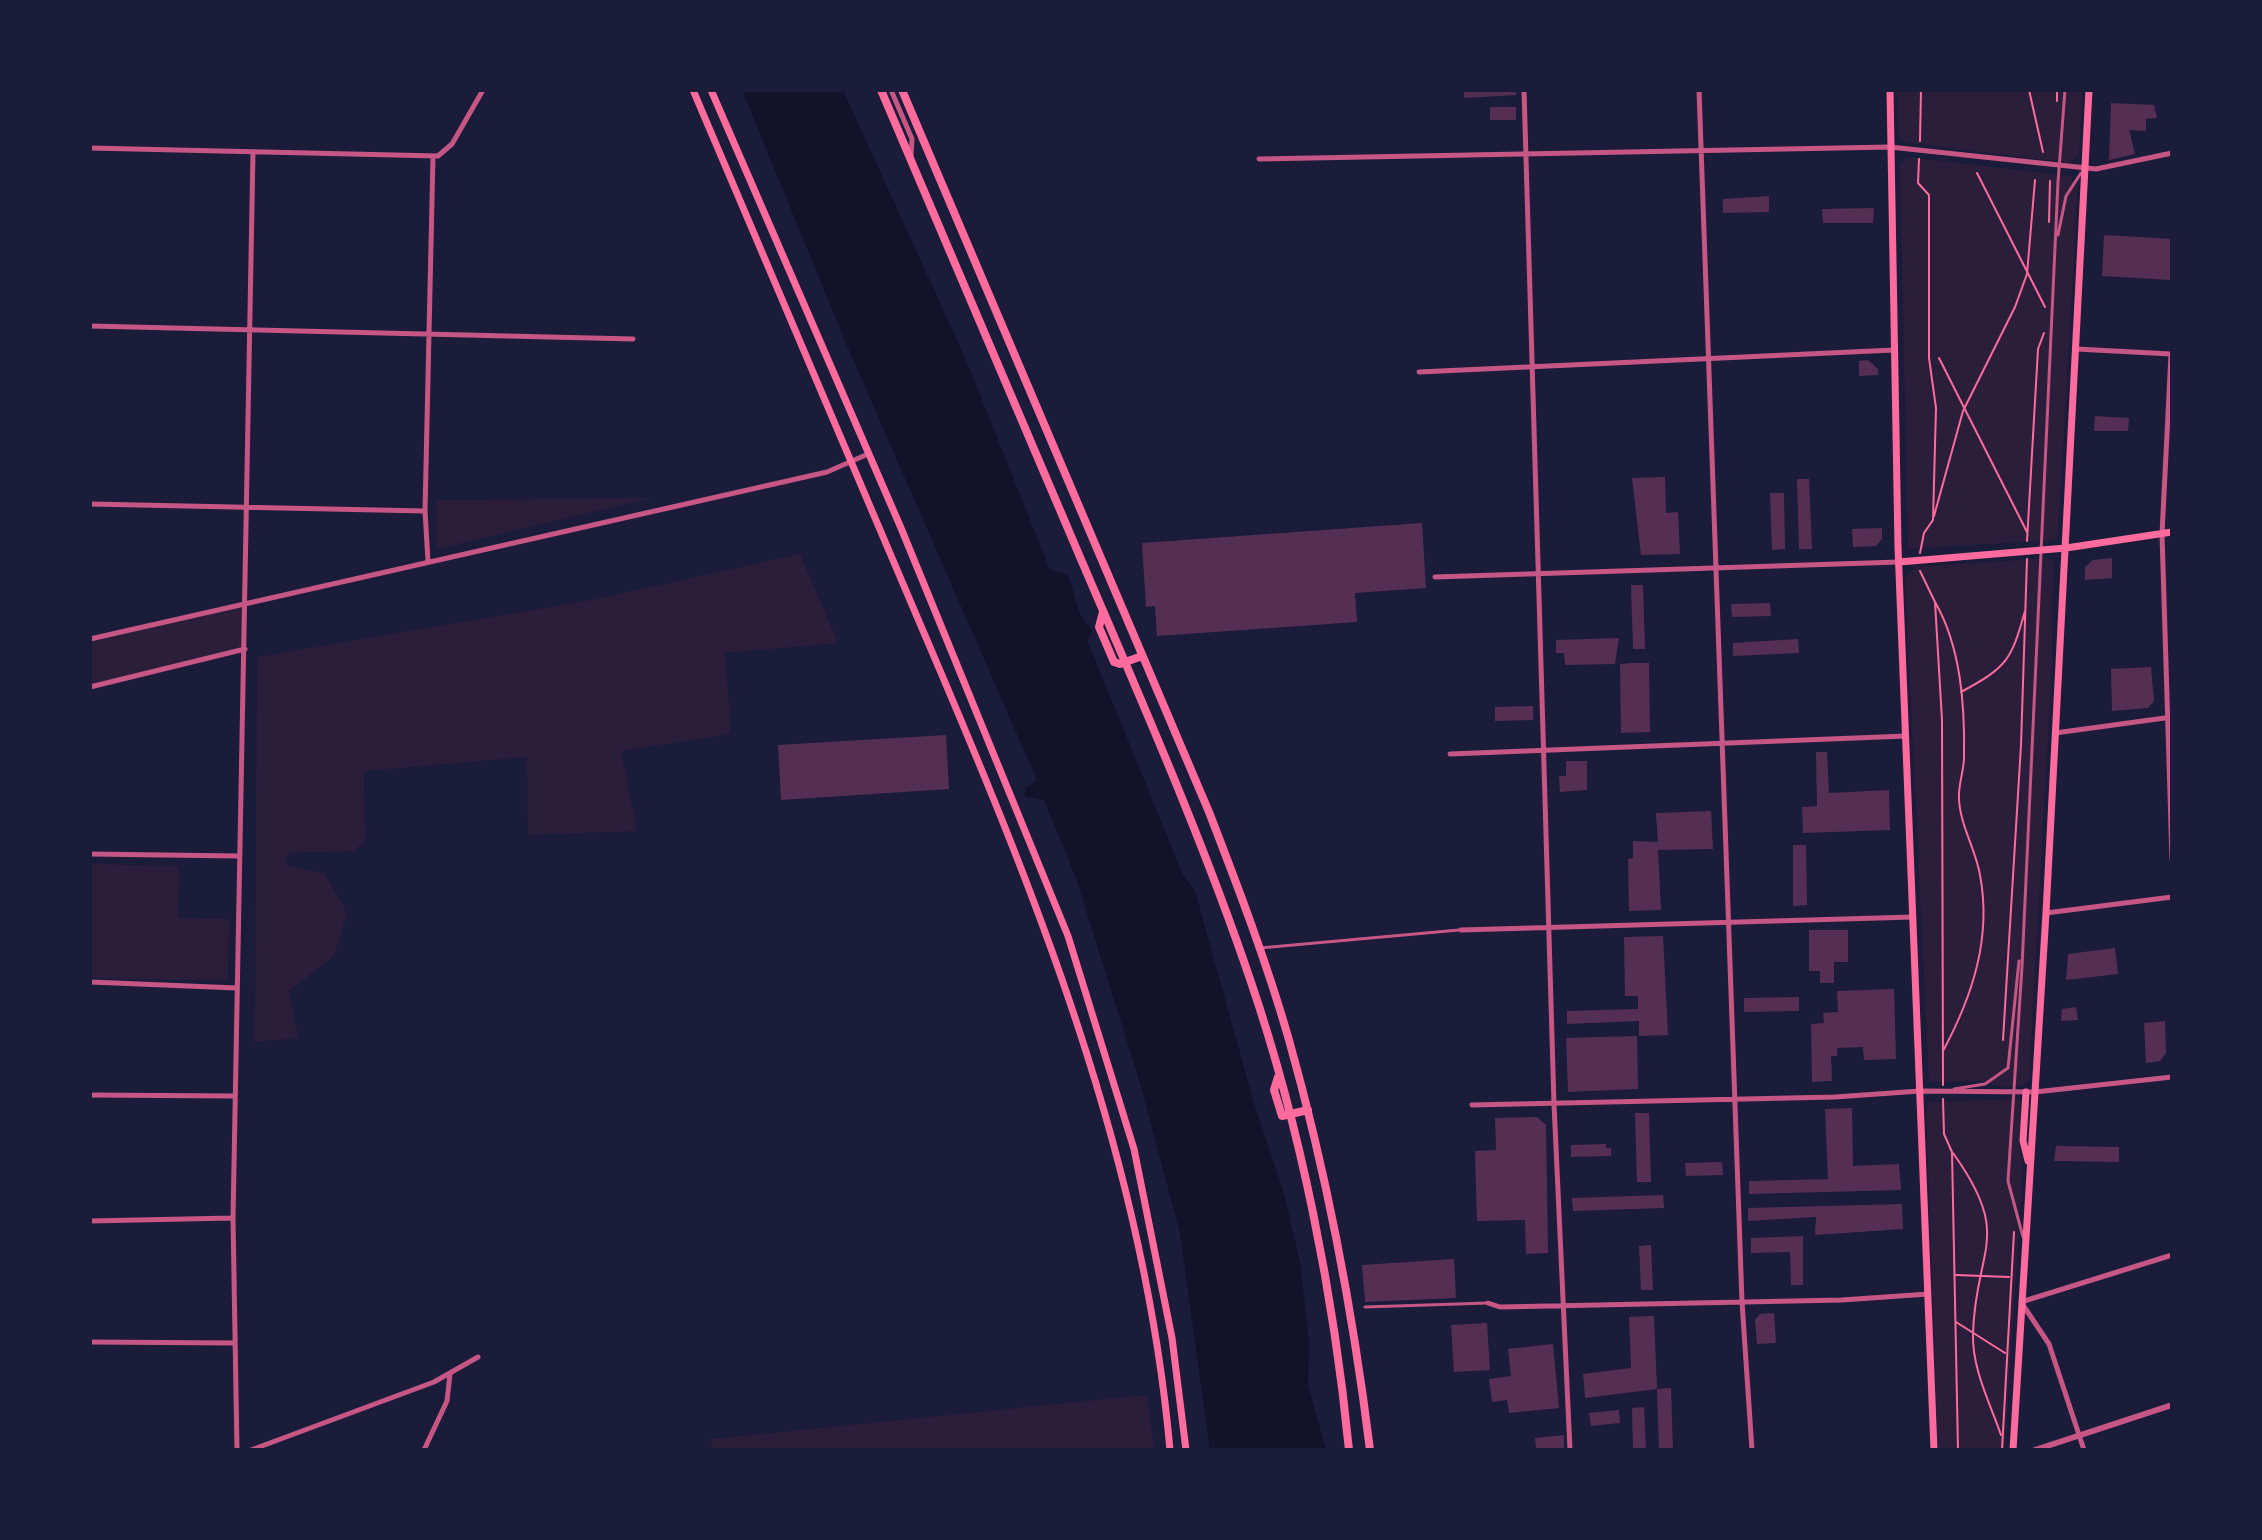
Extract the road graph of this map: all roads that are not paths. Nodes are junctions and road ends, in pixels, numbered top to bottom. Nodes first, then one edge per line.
1 (483, 90) edge
2 (693, 90) edge
3 (711, 90) edge
4 (881, 90) edge
5 (891, 90) edge
6 (902, 90) edge
7 (1524, 90) edge
8 (1699, 90) edge
9 (1890, 90) edge
10 (2065, 90) edge
11 (2089, 90) edge
12 (1890, 147) junction
13 (90, 148) edge
14 (1701, 148) junction
15 (253, 152) junction
16 (2172, 153) edge
17 (1525, 154) junction
18 (433, 156) junction
19 (1259, 159) dead end
20 (911, 160) junction
21 (2058, 166) junction
22 (2086, 169) junction
23 (2056, 243) junction
24 (90, 326) edge
25 (248, 331) junction
26 (428, 334) junction
27 (633, 339) dead end
28 (2076, 349) junction
29 (1894, 350) junction
30 (2171, 354) edge
31 (1709, 361) junction
32 (1534, 368) junction
33 (1419, 372) dead end
34 (868, 454) junction
35 (851, 461) junction
36 (90, 504) edge
37 (247, 508) junction
38 (425, 511) junction
39 (2172, 532) edge
40 (2162, 534) junction
41 (2066, 548) junction
42 (2041, 550) junction
43 (428, 561) junction
44 (1899, 562) junction
45 (1718, 567) junction
46 (1539, 573) junction
47 (1435, 577) dead end
48 (245, 603) junction
49 (90, 639) edge
50 (245, 649) junction
51 (1142, 656) junction
52 (1125, 663) junction
53 (90, 687) edge
54 (2170, 717) edge
55 (2055, 733) junction
56 (1906, 736) junction
57 (1724, 743) junction
58 (1545, 749) junction
59 (1450, 754) dead end
60 (90, 854) edge
61 (239, 856) junction
62 (2172, 859) edge
63 (2172, 897) edge
64 (2046, 913) junction
65 (1913, 917) junction
66 (1731, 921) junction
67 (1549, 929) junction
68 (1461, 930) joint
69 (1260, 948) junction
70 (2021, 958) junction
71 (90, 982) edge
72 (237, 988) junction
73 (2172, 1077) edge
74 (1920, 1091) junction
75 (1943, 1091) junction
76 (2016, 1092) junction
77 (2030, 1092) junction
78 (90, 1095) edge
79 (235, 1096) junction
80 (1735, 1100) junction
81 (1554, 1104) junction
82 (1472, 1105) dead end
83 (1308, 1110) junction
84 (1288, 1115) junction
85 (233, 1218) junction
86 (90, 1221) edge
87 (2025, 1245) junction
88 (2172, 1255) edge
89 (1928, 1294) junction
90 (1742, 1302) junction
91 (2021, 1302) junction
92 (1488, 1303) joint
93 (1561, 1305) junction
94 (1365, 1307) dead end
95 (1350, 1308) junction
96 (1331, 1309) junction
97 (90, 1342) edge
98 (235, 1343) junction
99 (478, 1357) dead end
100 (450, 1374) junction
101 (2172, 1405) edge
102 (2081, 1438) junction
103 (237, 1450) edge
104 (251, 1450) edge
105 (424, 1450) edge
106 (1170, 1450) edge
107 (1186, 1450) edge
108 (1349, 1450) edge
109 (1370, 1450) edge
110 (1570, 1450) edge
111 (1752, 1450) edge
112 (1934, 1450) edge
113 (2013, 1450) edge
114 (2035, 1450) edge
115 (2084, 1450) edge

1 - 18 street
2 - 35 main road
3 - 34 main road
4 - 20 main road
5 - 20 street
6 - 51 main road
7 - 17 street
8 - 14 street
9 - 12 main road
10 - 21 lane
11 - 22 main road
12 - 14 street
12 - 21 street
12 - 29 main road
13 - 15 street
14 - 17 street
14 - 31 street
15 - 18 street
15 - 25 street
16 - 22 street
17 - 19 street
17 - 32 street
18 - 26 street
20 - 52 main road
21 - 22 street
21 - 23 lane
22 - 23 lane
22 - 28 main road
23 - 42 lane
24 - 25 street
25 - 26 street
25 - 37 street
26 - 27 street
26 - 38 street
28 - 30 street
28 - 41 main road
29 - 31 street
29 - 44 main road
30 - 40 street
31 - 32 street
31 - 45 street
32 - 33 street
32 - 46 street
34 - 35 street
34 - 107 main road
35 - 43 street
35 - 106 main road
36 - 37 street
37 - 38 street
37 - 48 street
38 - 43 street
39 - 40 main road
40 - 41 main road
40 - 54 street
41 - 42 main road
41 - 55 main road
42 - 44 main road
42 - 70 lane
43 - 48 street
44 - 45 street
44 - 56 main road
45 - 46 street
45 - 57 street
46 - 47 street
46 - 58 street
48 - 49 street
48 - 50 street
50 - 53 street
50 - 61 street
51 - 52 main road
51 - 69 main road
52 - 84 main road
54 - 55 street
54 - 62 street
55 - 64 main road
56 - 57 street
56 - 65 main road
57 - 58 street
57 - 66 street
58 - 59 street
58 - 67 street
60 - 61 street
61 - 72 street
63 - 64 street
64 - 77 main road
65 - 66 street
65 - 74 main road
66 - 67 street
66 - 80 street
67 - 68 street
67 - 81 street
68 - 69 lane
69 - 83 main road
70 - 75 lane
70 - 76 lane
71 - 72 street
72 - 79 street
73 - 77 street
74 - 75 street
74 - 80 street
74 - 89 main road
75 - 76 street
76 - 77 street
76 - 87 lane
77 - 87 main road
78 - 79 street
79 - 85 street
80 - 81 street
80 - 90 street
81 - 82 street
81 - 93 street
83 - 84 main road
83 - 95 main road
84 - 96 main road
85 - 86 street
85 - 98 street
87 - 91 main road
88 - 91 street
89 - 90 street
89 - 112 main road
90 - 93 street
90 - 111 street
91 - 102 street
91 - 113 main road
92 - 93 street
92 - 94 lane
93 - 110 street
95 - 96 main road
95 - 109 main road
96 - 108 main road
97 - 98 street
98 - 103 street
99 - 100 street
100 - 104 street
100 - 105 street
101 - 102 street
102 - 114 street
102 - 115 street

